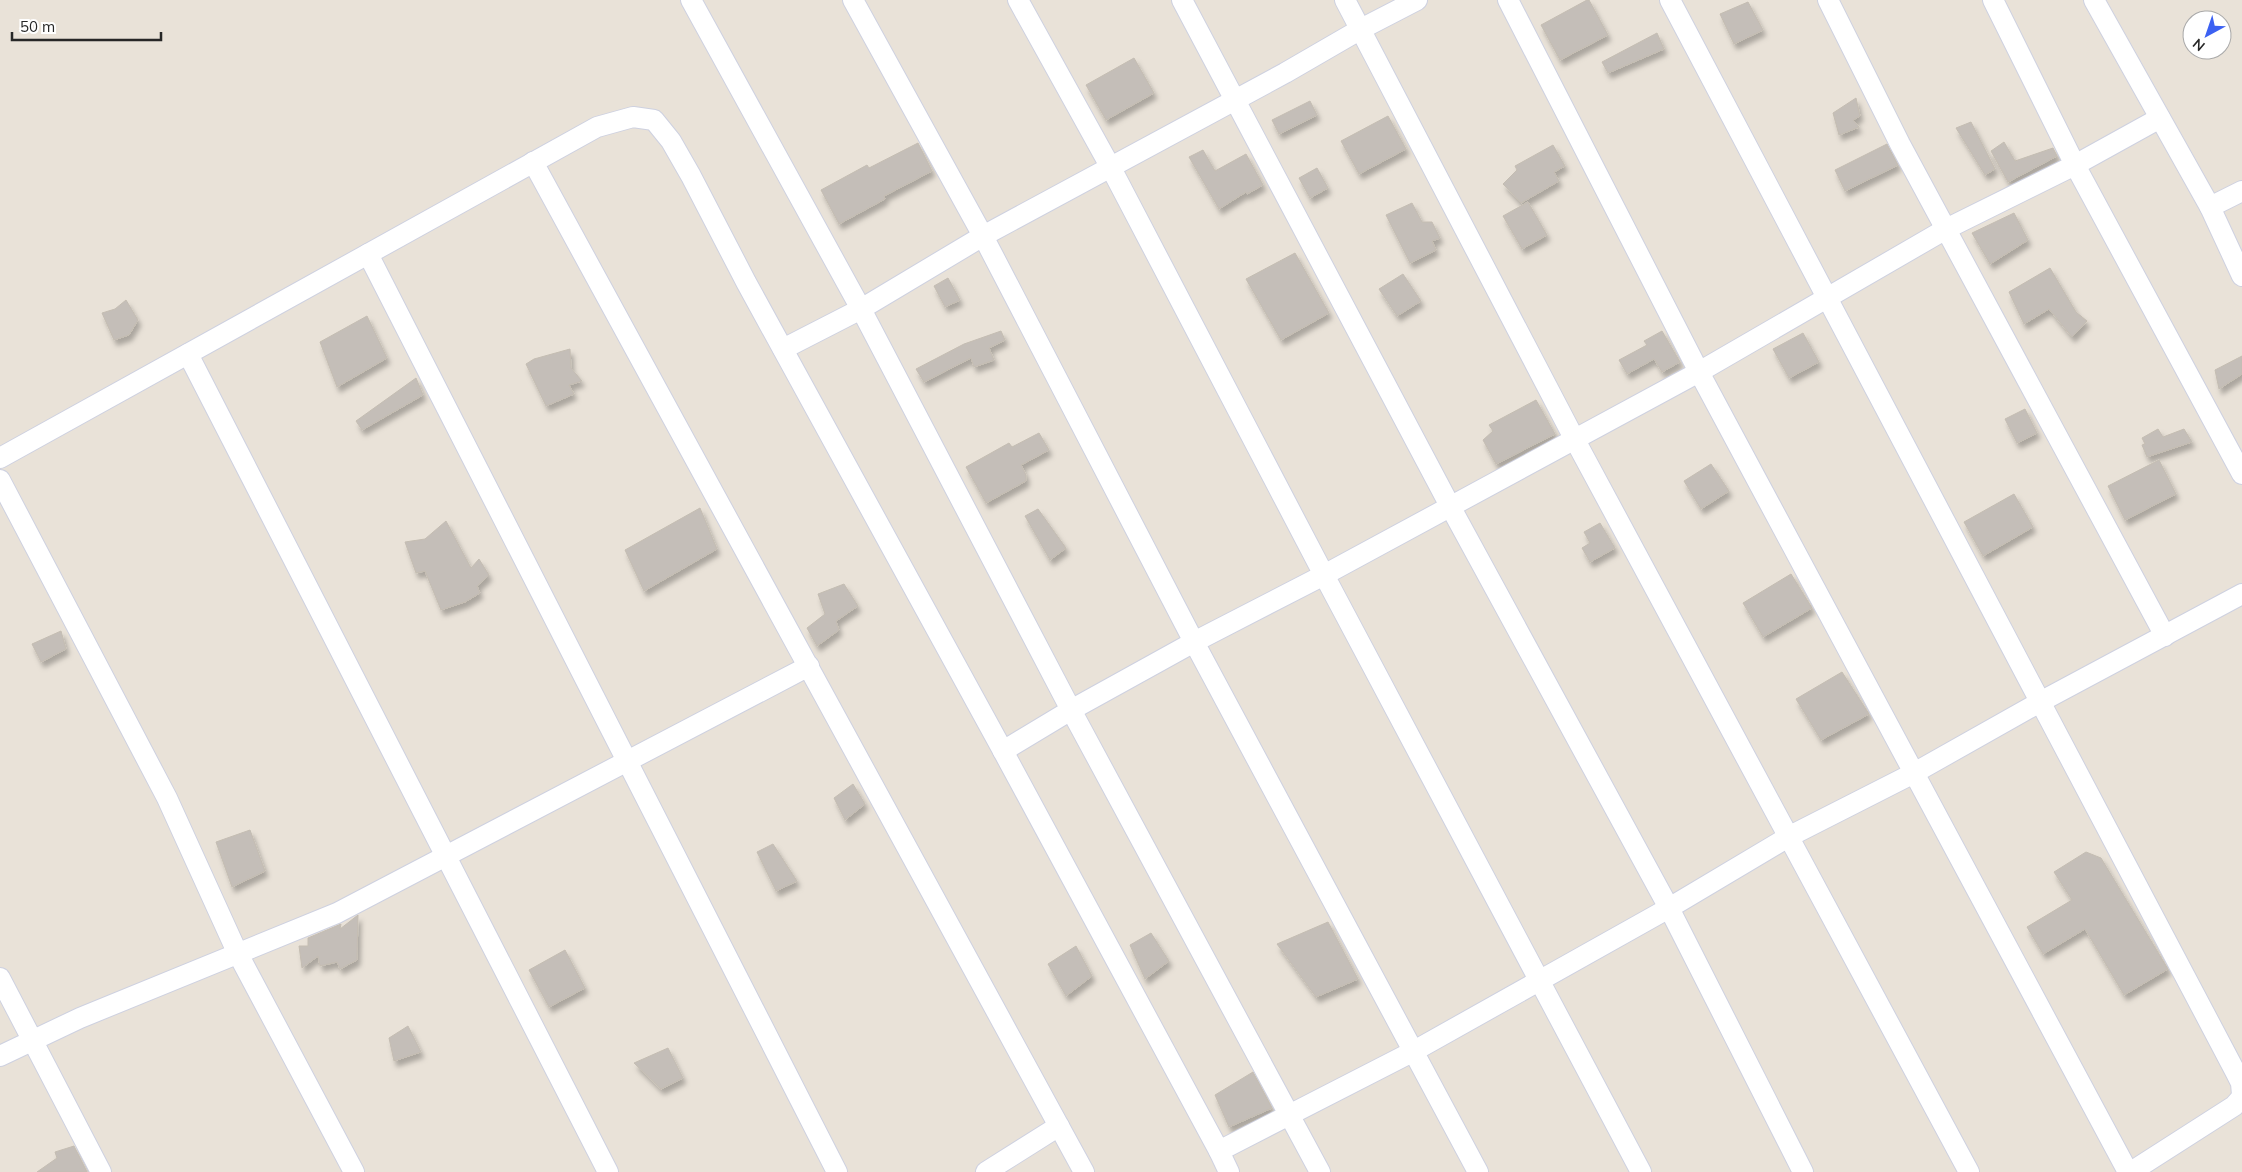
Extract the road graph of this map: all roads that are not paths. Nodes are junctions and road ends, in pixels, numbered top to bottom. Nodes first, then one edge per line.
1 (691, 0) edge
2 (852, 0) edge
3 (1018, 0) edge
4 (1182, 0) edge
5 (1345, 0) edge
6 (1417, 0) edge
7 (1508, 0) edge
8 (1670, 0) edge
9 (1828, 0) edge
10 (1993, 0) edge
11 (2094, 0) edge
12 (1361, 28) junction
13 (1235, 100) junction
14 (2160, 118) junction
15 (533, 162) junction
16 (2074, 166) junction
17 (1111, 168) junction
18 (2242, 191) edge
19 (2210, 207) junction
20 (1946, 229) junction
21 (983, 236) junction
22 (368, 254) junction
23 (2242, 276) edge
24 (1828, 299) junction
25 (861, 309) junction
26 (783, 349) junction
27 (188, 354) junction
28 (1699, 372) junction
29 (1575, 440) junction
30 (0, 458) edge
31 (2242, 474) edge
32 (0, 480) edge
33 (1450, 506) junction
34 (1324, 575) junction
35 (2242, 594) edge
36 (2165, 636) junction
37 (1194, 642) junction
38 (809, 666) junction
39 (2040, 702) junction
40 (1071, 710) junction
41 (1003, 751) junction
42 (628, 762) junction
43 (1914, 773) junction
44 (1790, 836) junction
45 (447, 856) junction
46 (1669, 908) junction
47 (237, 952) junction
48 (0, 978) edge
49 (1540, 979) junction
50 (32, 1040) junction
51 (1414, 1051) junction
52 (0, 1056) edge
53 (2240, 1100) edge
54 (1290, 1114) junction
55 (1059, 1126) junction
56 (1218, 1151) junction
57 (101, 1172) edge
58 (354, 1172) edge
59 (608, 1172) edge
60 (836, 1172) edge
61 (986, 1172) edge
62 (1084, 1172) edge
63 (1229, 1172) edge
64 (1320, 1172) edge
65 (1478, 1172) edge
66 (1641, 1172) edge
67 (1803, 1172) edge
68 (1968, 1172) edge
69 (2129, 1172) edge

1 - 25 street
2 - 21 street
3 - 17 street
4 - 13 street
5 - 12 street
6 - 12 street
7 - 28 street
8 - 24 street
9 - 20 street
10 - 16 street
11 - 14 street
12 - 13 street
12 - 29 street
13 - 17 street
13 - 33 street
14 - 16 street
14 - 19 street
15 - 22 street
15 - 26 street
15 - 38 street
16 - 20 street
16 - 31 street
17 - 21 street
17 - 34 street
18 - 19 street
19 - 23 street
20 - 24 street
20 - 36 street
21 - 25 street
21 - 37 street
22 - 27 street
22 - 42 street
24 - 28 street
24 - 39 street
25 - 26 street
25 - 40 street
26 - 41 street
27 - 30 street
27 - 45 street
28 - 29 street
28 - 43 street
29 - 33 street
29 - 44 street
32 - 47 street
33 - 34 street
33 - 46 street
34 - 37 street
34 - 49 street
35 - 36 street
36 - 39 street
37 - 40 street
37 - 51 street
38 - 42 street
38 - 55 street
39 - 43 street
39 - 53 street
40 - 41 street
40 - 54 street
41 - 56 street
42 - 45 street
42 - 60 street
43 - 44 street
43 - 69 street
44 - 46 street
44 - 68 street
45 - 47 street
45 - 59 street
46 - 49 street
46 - 67 street
47 - 50 street
47 - 58 street
48 - 50 street
49 - 51 street
49 - 66 street
50 - 52 street
50 - 57 street
51 - 54 street
51 - 65 street
53 - 69 street
54 - 56 street
54 - 64 street
55 - 61 street
55 - 62 street
56 - 63 street

